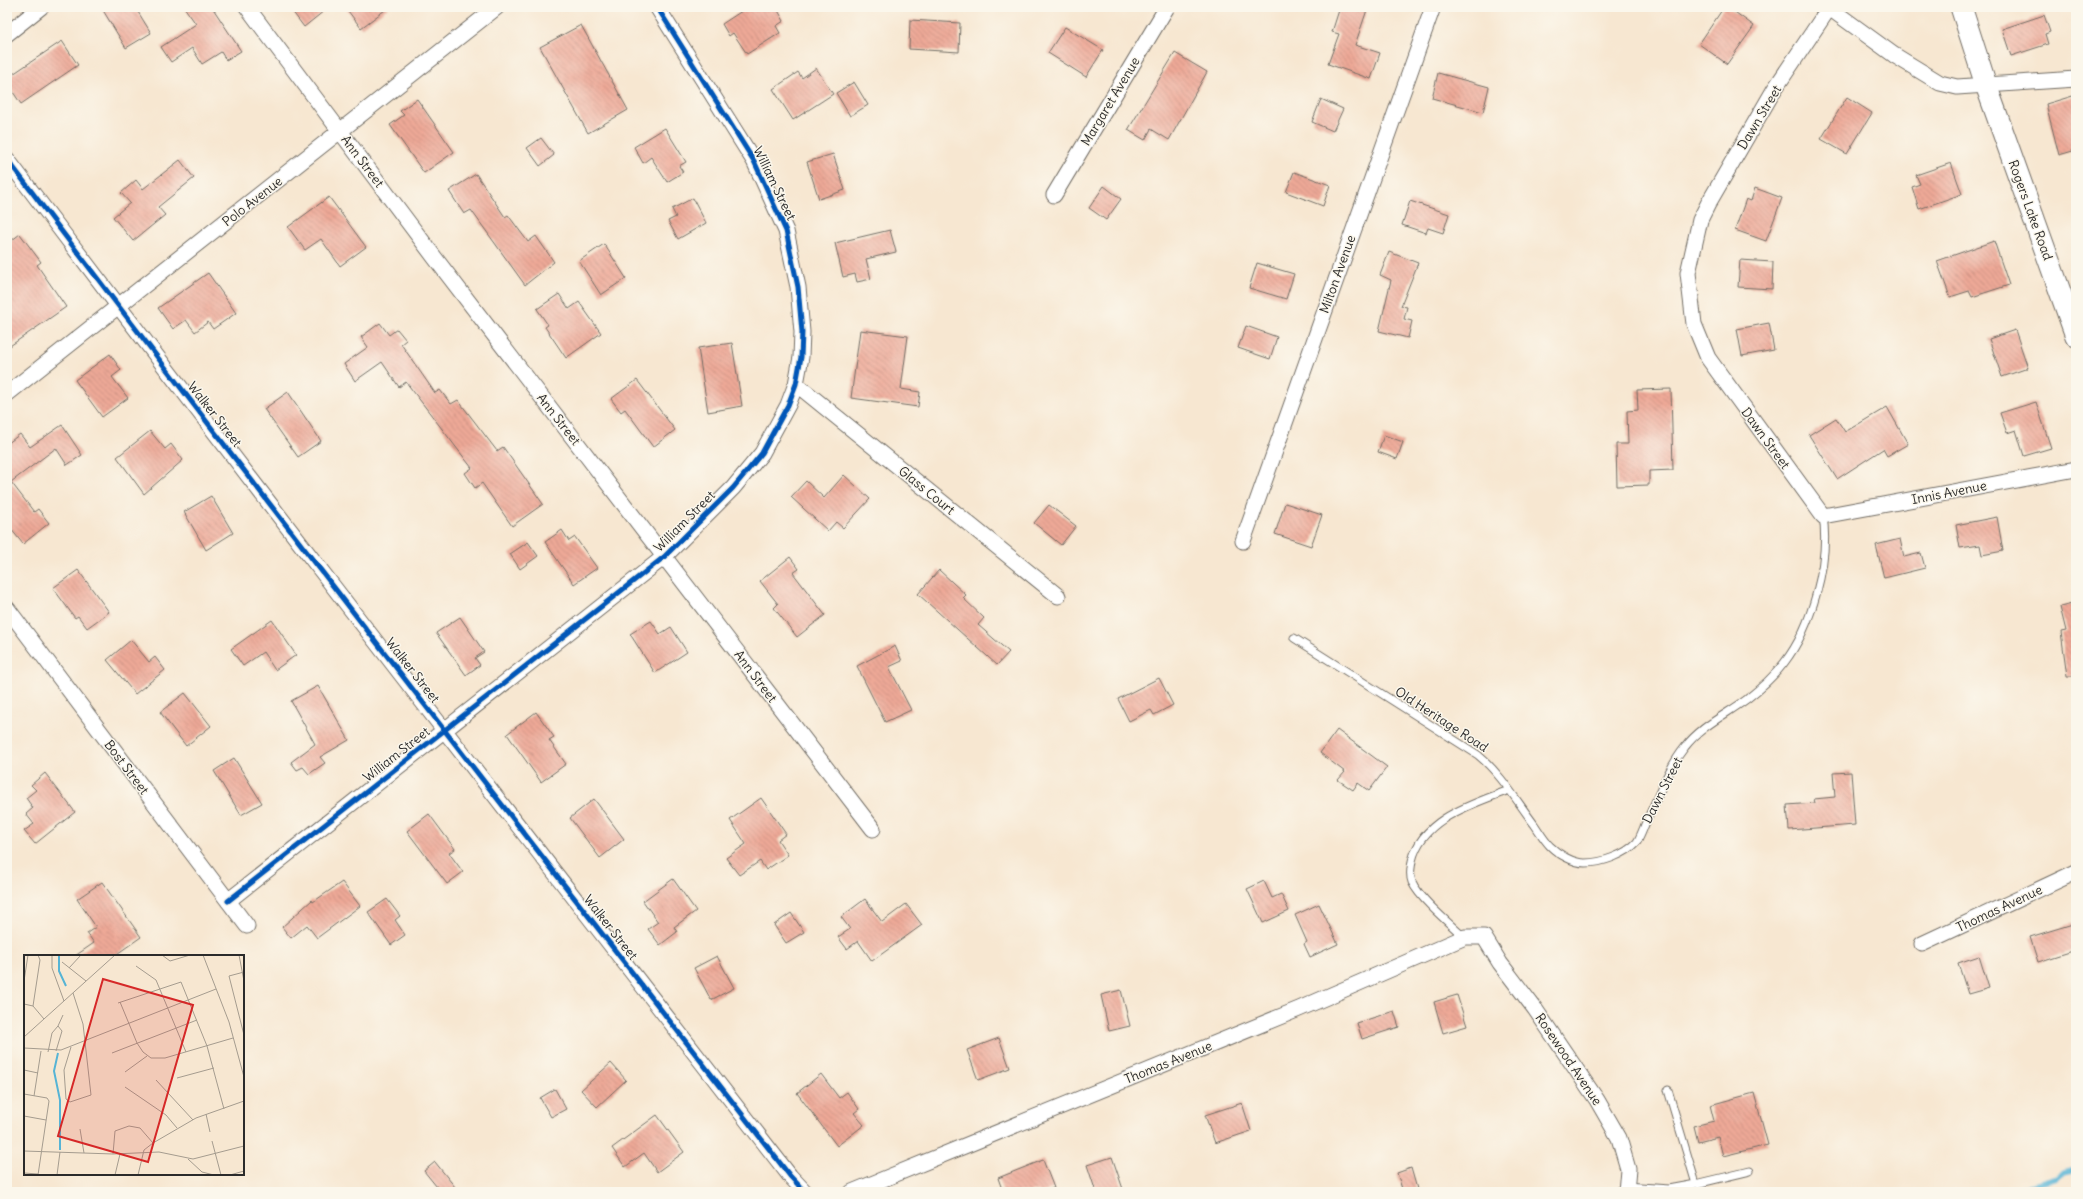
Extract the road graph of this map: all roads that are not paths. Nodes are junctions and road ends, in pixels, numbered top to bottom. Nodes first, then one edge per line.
1 (41, 7) edge
2 (247, 7) edge
3 (497, 7) edge
4 (657, 7) edge
5 (1167, 7) edge
6 (1433, 7) edge
7 (1961, 7) edge
8 (1829, 8) edge
9 (7, 34) edge
10 (2076, 79) edge
11 (1986, 85) junction
12 (340, 132) junction
13 (7, 159) edge
14 (1054, 195) dead end
15 (118, 306) junction
16 (2076, 336) edge
17 (796, 384) junction
18 (7, 394) edge
19 (2076, 469) edge
20 (1823, 516) junction
21 (1243, 541) dead end
22 (664, 557) junction
23 (1058, 596) dead end
24 (7, 608) edge
25 (1294, 638) dead end
26 (444, 729) junction
27 (1509, 790) junction
28 (873, 830) dead end
29 (1637, 841) joint
30 (2076, 872) edge
31 (228, 901) junction
32 (247, 926) dead end
33 (1465, 937) junction
34 (1484, 937) joint
35 (1922, 944) dead end
36 (1668, 1090) dead end
37 (1750, 1170) dead end
38 (1696, 1184) junction
39 (1626, 1189) edge
40 (805, 1192) edge
41 (852, 1192) edge

1 - 9 street
2 - 12 street, Ann Street
3 - 12 street, Polo Avenue
4 - 17 street, William Street
5 - 14 street, Margaret Avenue
6 - 21 street, Milton Avenue
7 - 11 main road, Rogers Lake Road
8 - 11 street
8 - 20 street, Dawn Street
10 - 11 street
11 - 16 main road, Rogers Lake Road
12 - 15 street, Polo Avenue
12 - 22 street, Ann Street
13 - 15 street, Walker Street
15 - 18 street, Polo Avenue
15 - 26 street, Walker Street
17 - 22 street, William Street
17 - 23 street, Glass Court
19 - 20 street, Innis Avenue
20 - 29 lane, Dawn Street
22 - 26 street, William Street
22 - 28 street, Ann Street
24 - 31 street, Bost Street
25 - 27 lane, Old Heritage Road
26 - 31 street, William Street
26 - 40 street, Walker Street
27 - 29 lane, Old Heritage Road
27 - 33 lane
30 - 35 street, Thomas Avenue
31 - 32 street, Bost Street
33 - 34 street, Thomas Avenue
33 - 41 street, Thomas Avenue
34 - 39 street, Rosewood Avenue
36 - 38 lane
37 - 38 lane
38 - 39 lane

